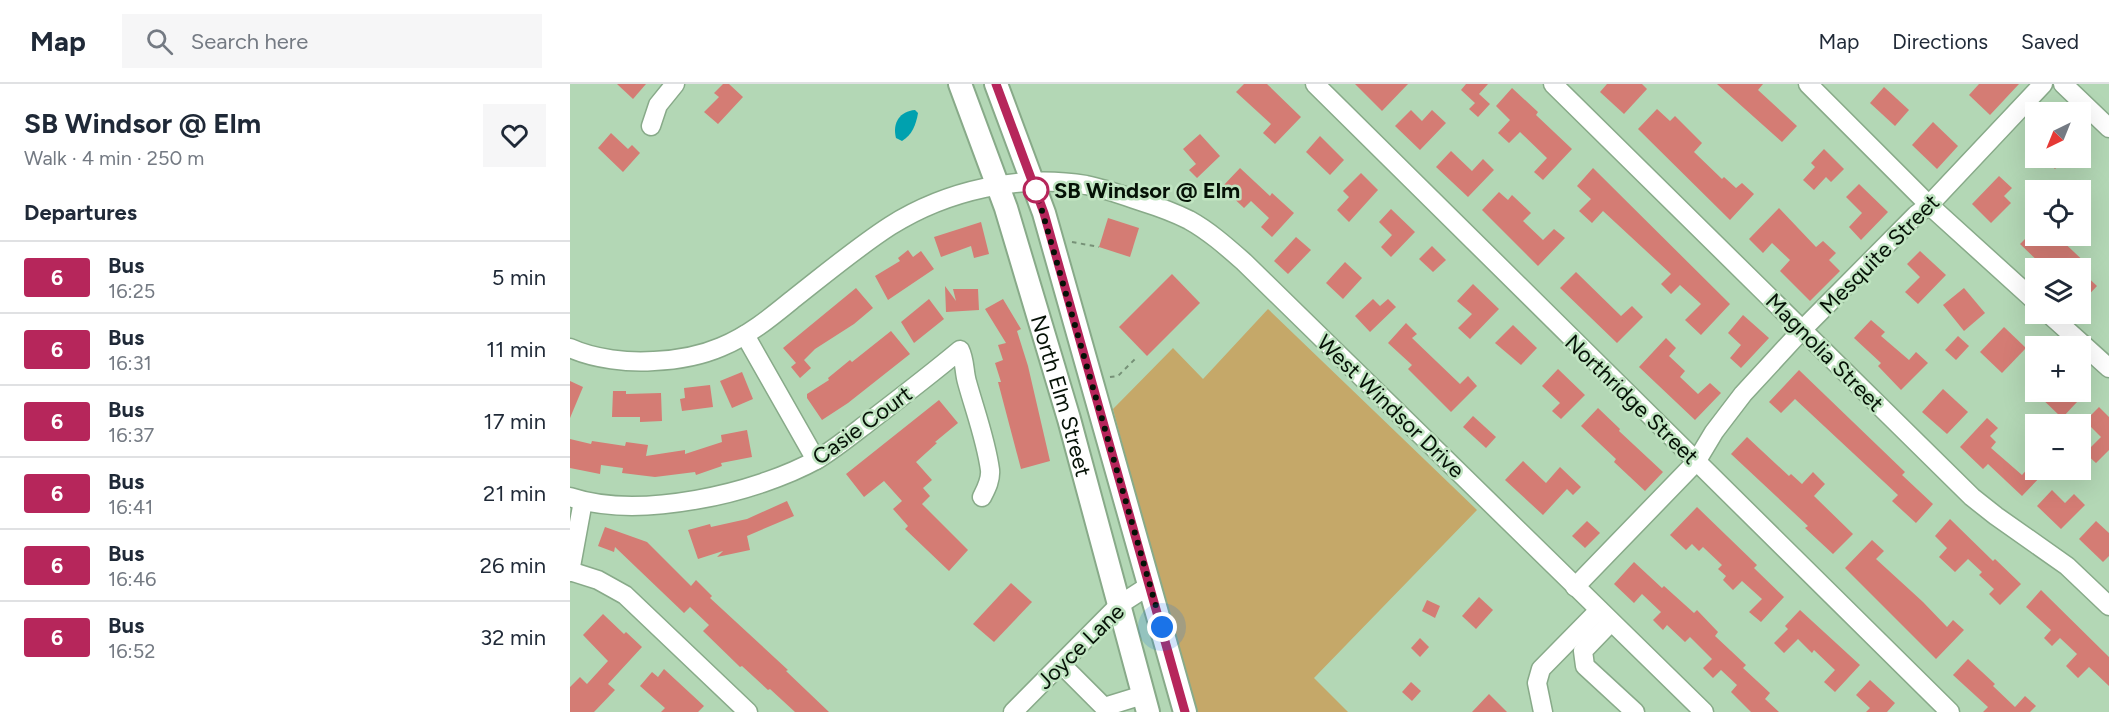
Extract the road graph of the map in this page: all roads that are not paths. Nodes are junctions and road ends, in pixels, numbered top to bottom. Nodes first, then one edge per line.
1 (675, 84) edge
2 (960, 84) edge
3 (996, 84) edge
4 (1315, 84) edge
5 (1553, 84) edge
6 (1808, 84) edge
7 (2043, 84) edge
8 (2063, 84) edge
9 (651, 126) dead end
10 (2109, 128) edge
11 (1033, 182) junction
12 (999, 184) junction
13 (1929, 205) junction
14 (2025, 292) edge
15 (2060, 324) edge
16 (1802, 330) junction
17 (745, 335) junction
18 (570, 348) edge
19 (2109, 368) edge
20 (816, 460) junction
21 (1696, 462) junction
22 (982, 497) dead end
23 (576, 499) edge
24 (570, 571) edge
25 (1150, 585) junction
26 (1575, 587) junction
27 (1119, 605) junction
28 (2109, 606) edge
29 (1605, 616) junction
30 (1061, 664) junction
31 (1146, 703) edge
32 (1096, 709) edge
33 (748, 712) edge
34 (1013, 712) edge
35 (1185, 712) edge
36 (1543, 712) edge
37 (1635, 712) edge
38 (1704, 712) edge
39 (1950, 712) edge

1 - 9 street
2 - 12 main road, North Elm Street
3 - 11 main road, North Elm Street
4 - 21 street, Northridge Street
5 - 16 street, Magnolia Street
6 - 13 street
7 - 13 street, Mesquite Street
8 - 10 street
11 - 12 street, West Windsor Drive
11 - 25 main road, North Elm Street
11 - 26 street, West Windsor Drive
12 - 17 street, West Windsor Drive
12 - 27 main road, North Elm Street
13 - 14 street
13 - 16 street, Mesquite Street
15 - 19 street
16 - 21 street, Mesquite Street
16 - 28 street, Magnolia Street
17 - 18 street
17 - 20 street
20 - 22 street, Casie Court
20 - 23 street, Casie Court
21 - 26 street, Mesquite Street
21 - 39 street, Northridge Street
23 - 24 street
24 - 33 street
25 - 27 street, Joyce Lane
25 - 35 main road, North Elm Street
26 - 29 street, West Windsor Drive
27 - 30 street, Joyce Lane
27 - 31 main road, North Elm Street
29 - 36 street
29 - 37 street
29 - 38 street, West Windsor Drive
30 - 32 street
30 - 34 street, Joyce Lane
31 - 32 street

